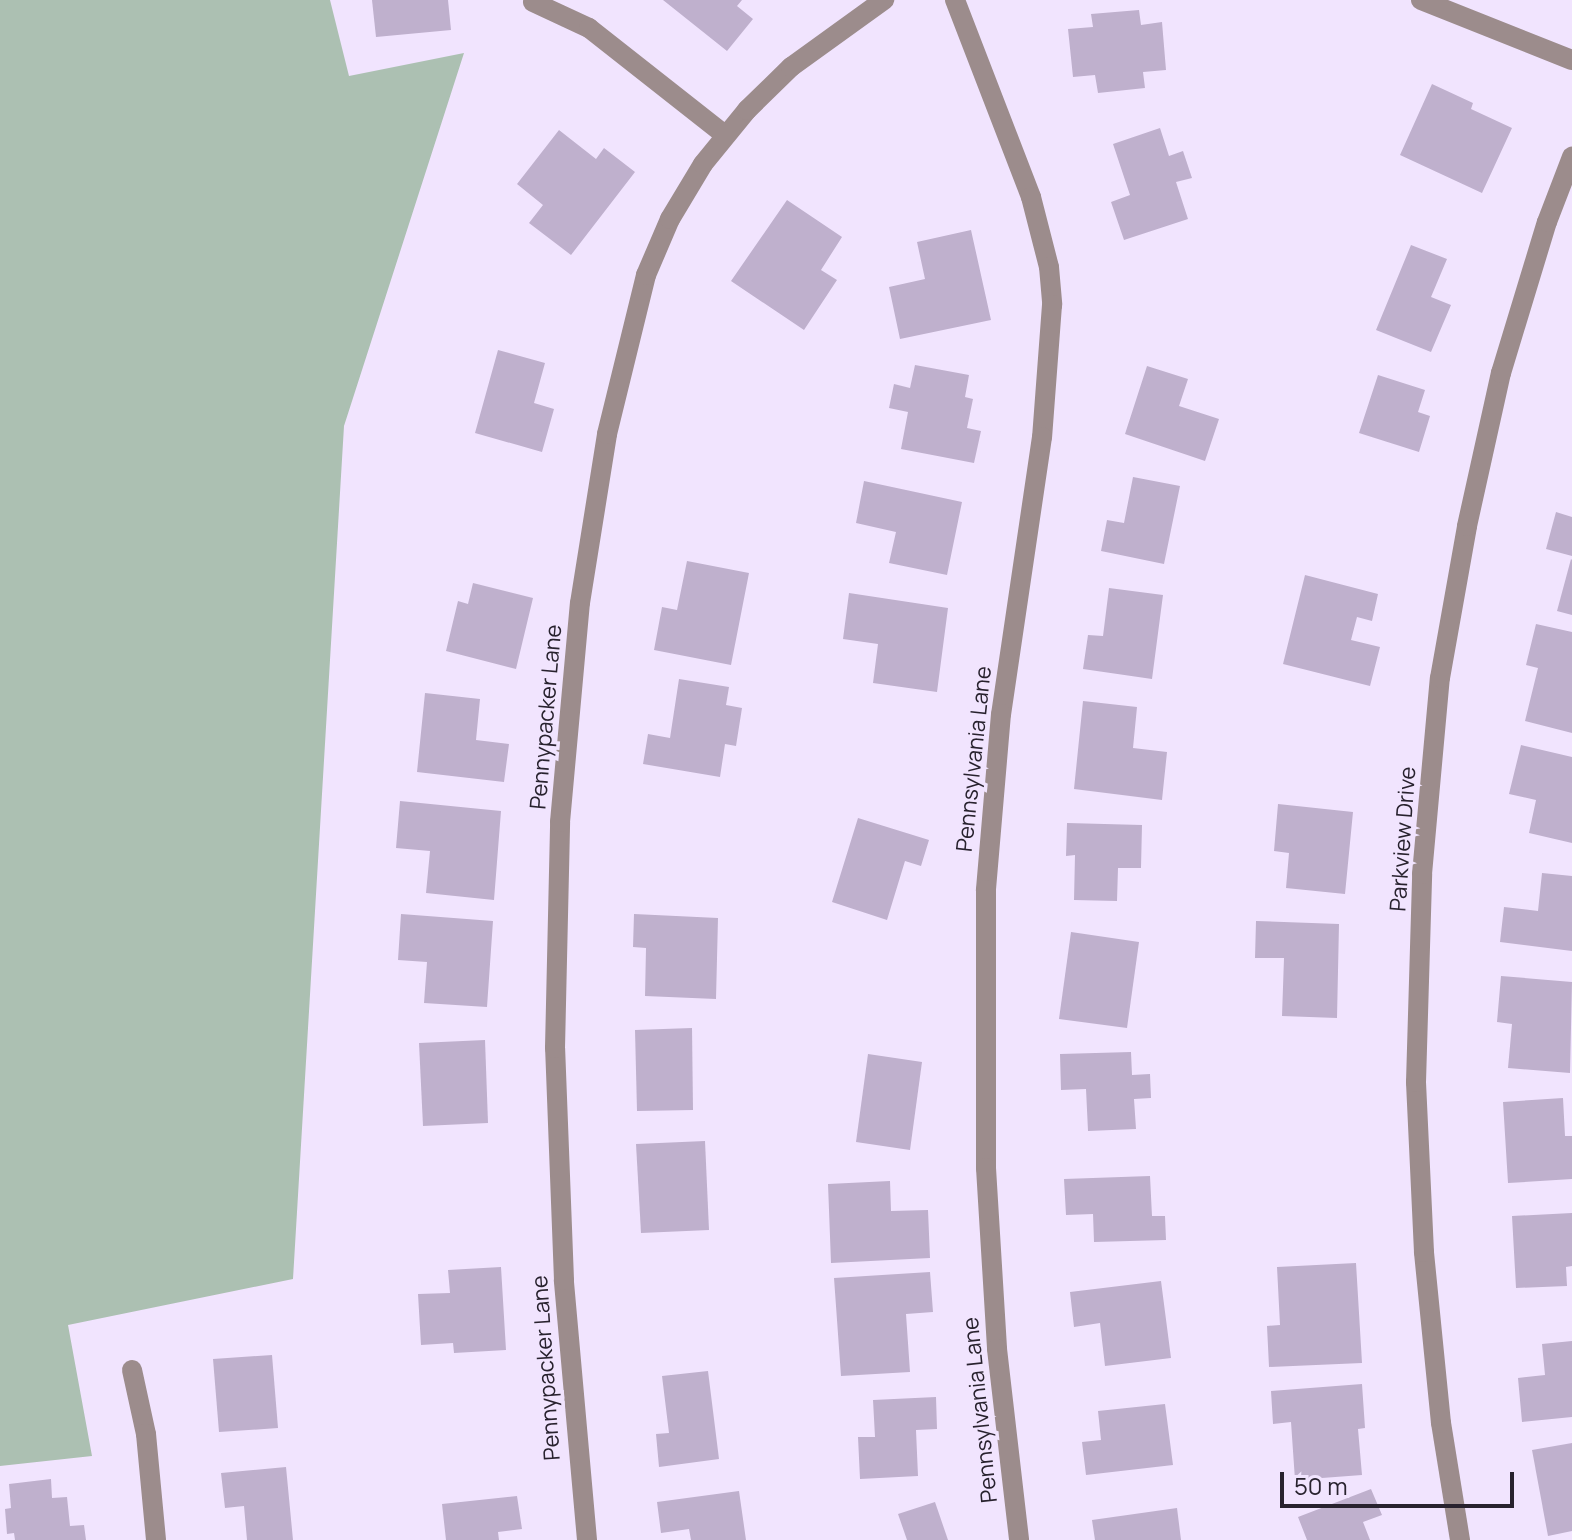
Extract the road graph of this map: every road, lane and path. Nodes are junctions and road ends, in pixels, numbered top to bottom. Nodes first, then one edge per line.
1 (884, 0) edge
2 (955, 0) edge
3 (1421, 0) edge
4 (533, 2) dead end
5 (1572, 60) edge
6 (725, 135) junction
7 (1572, 157) edge
8 (132, 1370) dead end
9 (156, 1540) edge
10 (587, 1540) edge
11 (1019, 1540) edge
12 (1460, 1540) edge

1 - 6 street, Pennypacker Lane
2 - 11 street, Pennsylvania Lane
3 - 5 street
4 - 6 street
6 - 10 street, Pennypacker Lane
7 - 12 street, Parkview Drive
8 - 9 street

